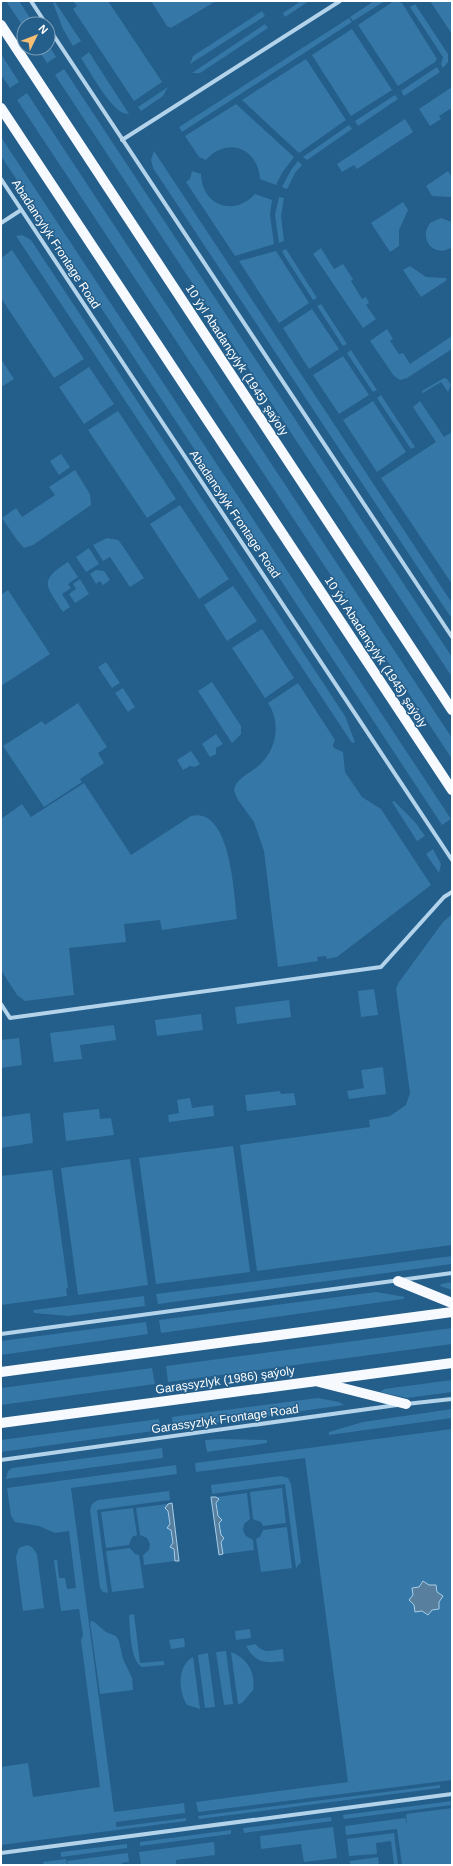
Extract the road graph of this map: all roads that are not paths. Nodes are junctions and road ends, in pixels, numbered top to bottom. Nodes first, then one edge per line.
1 (31, 1) edge
2 (340, 1) edge
3 (41, 16) edge
4 (1, 25) edge
5 (56, 39) edge
6 (1, 108) edge
7 (122, 140) junction
8 (1, 179) edge
9 (21, 210) junction
10 (1, 223) edge
11 (452, 637) edge
12 (452, 710) edge
13 (452, 790) edge
14 (452, 860) edge
15 (452, 892) edge
16 (1, 1004) edge
17 (452, 1273) edge
18 (398, 1281) junction
19 (452, 1303) edge
20 (452, 1312) edge
21 (1, 1334) edge
22 (452, 1363) edge
23 (1, 1372) edge
24 (313, 1381) junction
25 (452, 1399) edge
26 (406, 1404) junction
27 (1, 1423) edge
28 (1, 1460) edge
29 (452, 1794) edge
30 (1, 1853) edge

1 - 3 street
2 - 7 street
4 - 12 main road, 10 ýyl Abadançylyk (1945) şaýoly
5 - 7 street
6 - 13 main road, 10 ýyl Abadançylyk (1945) şaýoly
7 - 11 street
8 - 9 street, Abadancylyk Frontage Road
9 - 10 street
9 - 14 street, Abadancylyk Frontage Road
15 - 16 street
17 - 18 street
18 - 19 main road
18 - 21 street
20 - 23 main road
22 - 24 main road, Garaşsyzlyk (1986) şaýoly
24 - 26 main road
24 - 27 main road, Garaşsyzlyk (1986) şaýoly
25 - 26 street, Garassyzlyk Frontage Road
26 - 28 street, Garassyzlyk Frontage Road
29 - 30 street

